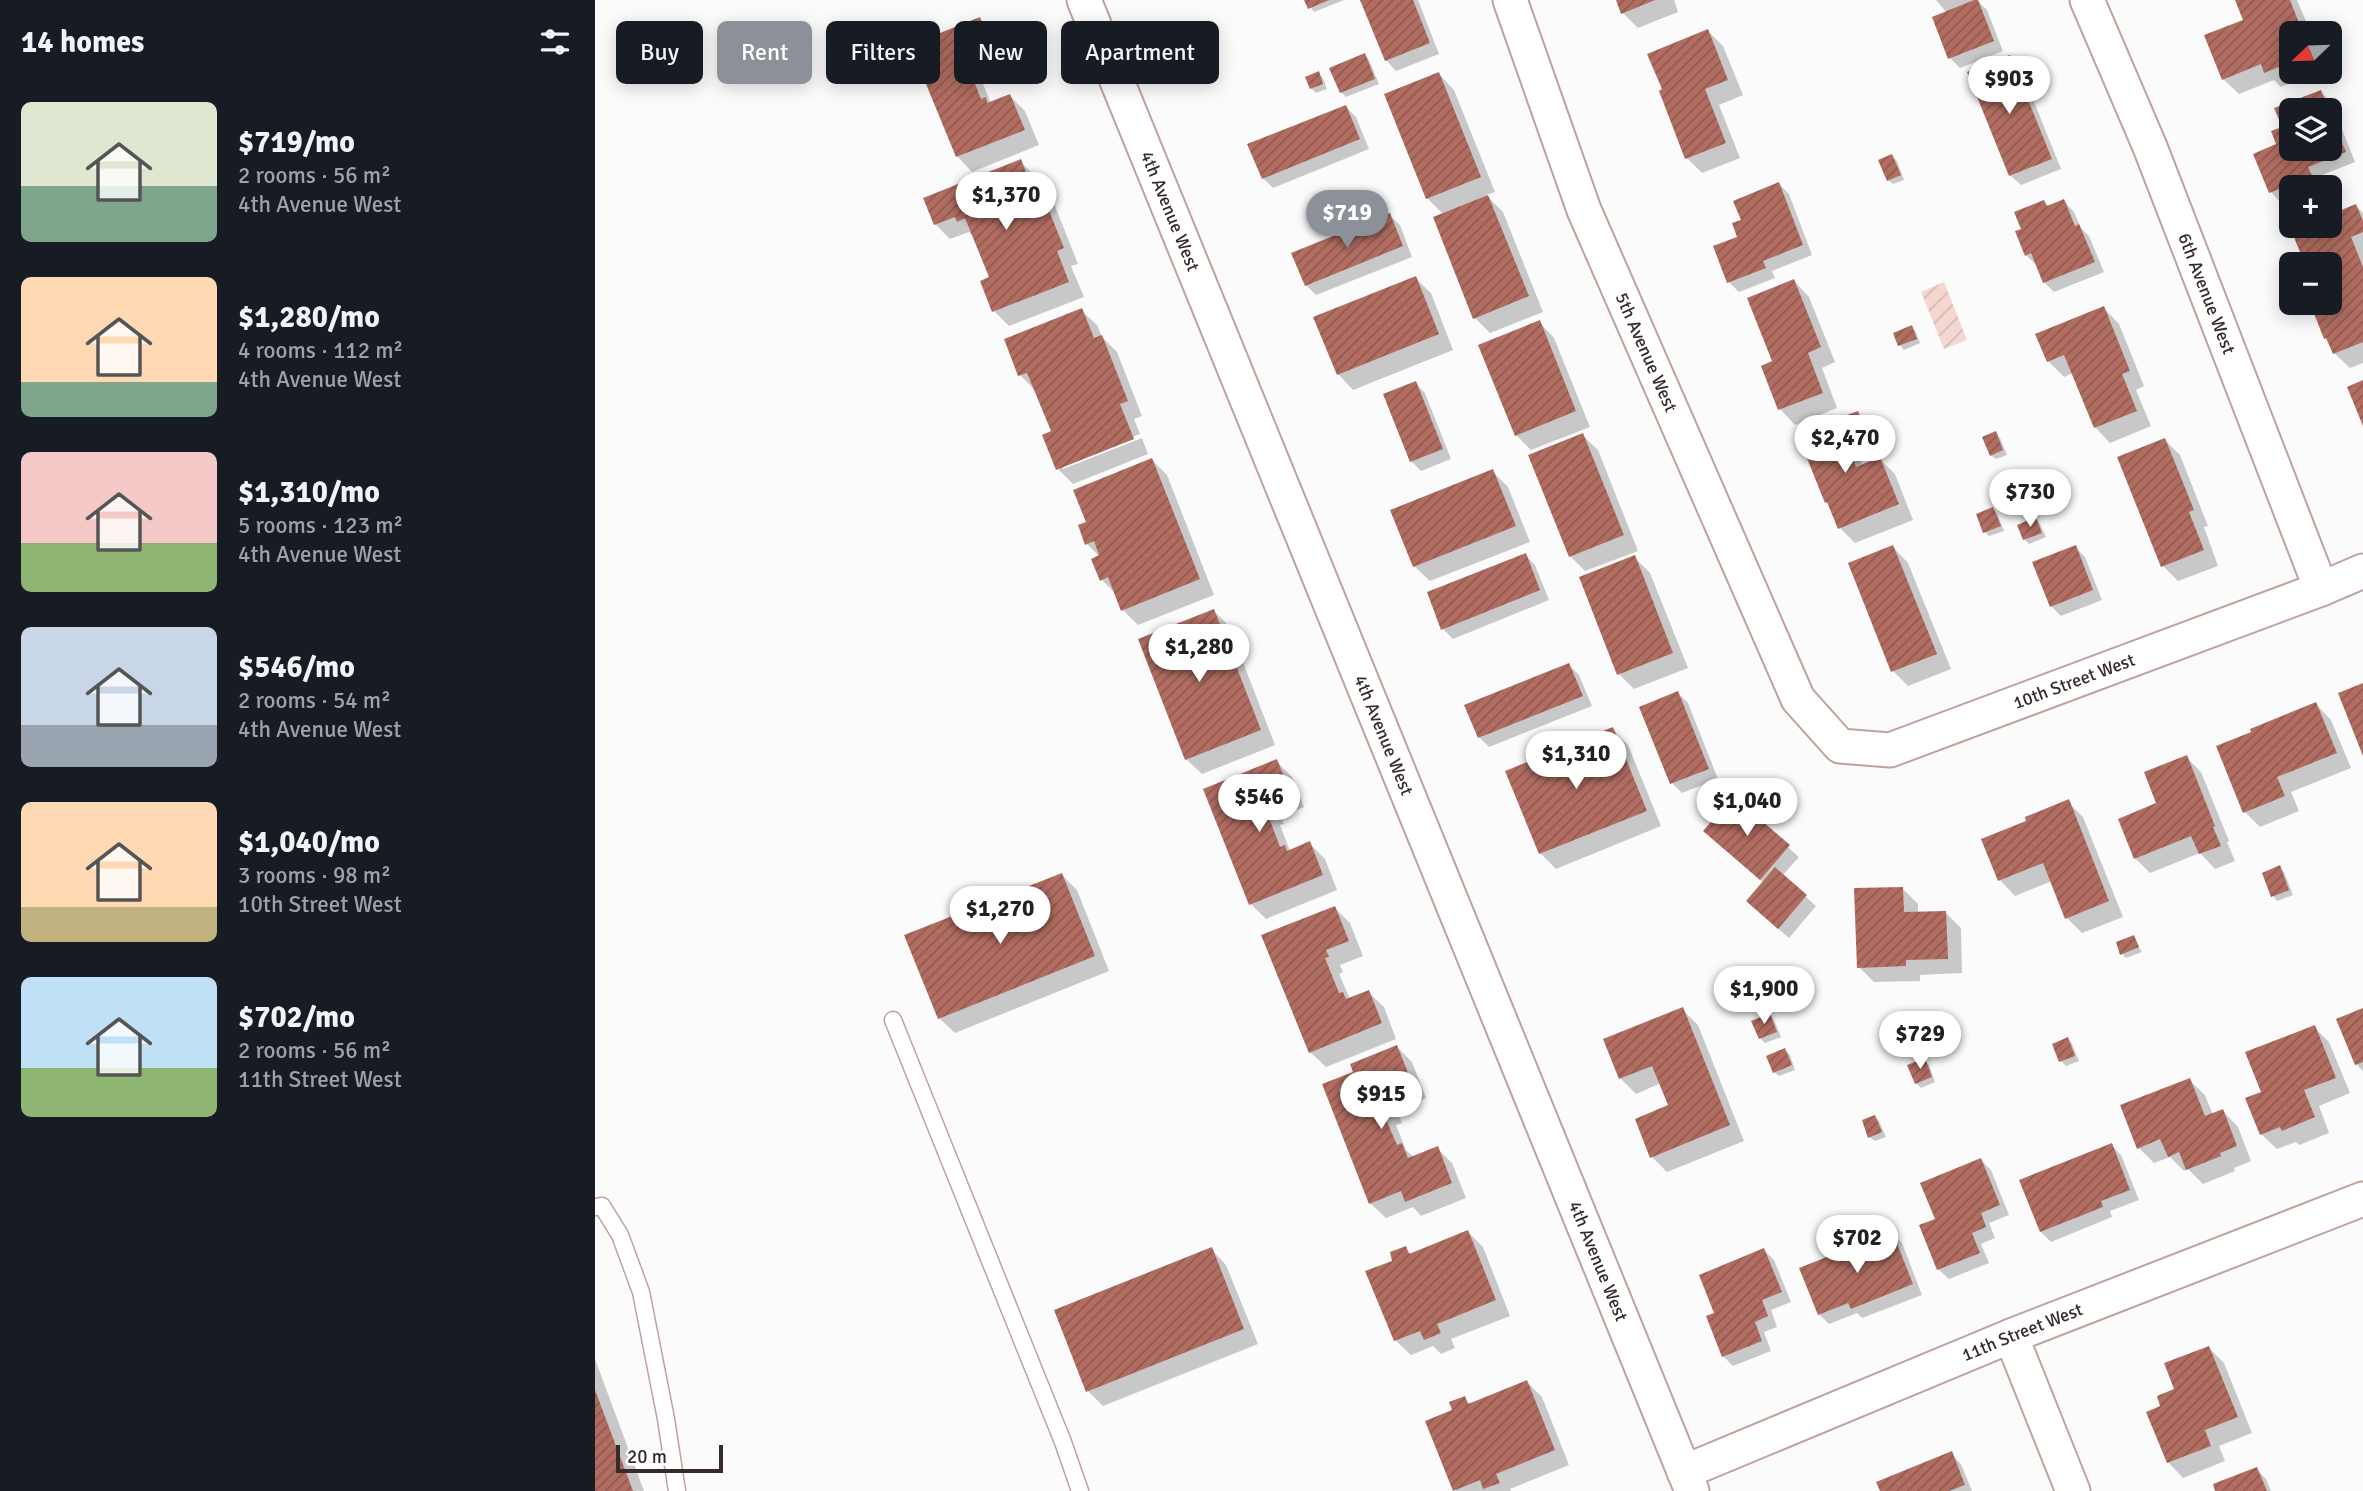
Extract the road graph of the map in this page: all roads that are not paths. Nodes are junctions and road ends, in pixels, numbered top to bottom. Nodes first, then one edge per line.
1 (1084, 0) edge
2 (1510, 0) edge
3 (2087, 0) edge
4 (2363, 571) edge
5 (2321, 589) junction
6 (1798, 699) joint
7 (893, 1020) dead end
8 (2363, 1199) edge
9 (595, 1207) edge
10 (2011, 1336) junction
11 (1688, 1482) edge
12 (677, 1491) edge
13 (1080, 1491) edge
14 (2073, 1491) edge

1 - 11 street, 4th Avenue West
2 - 6 street, 5th Avenue West
3 - 5 street, 6th Avenue West
4 - 5 street, 10th Street West
5 - 6 street, 10th Street West
7 - 13 lane
8 - 10 street, 11th Street West
9 - 12 lane
10 - 11 street, 11th Street West
10 - 14 street

